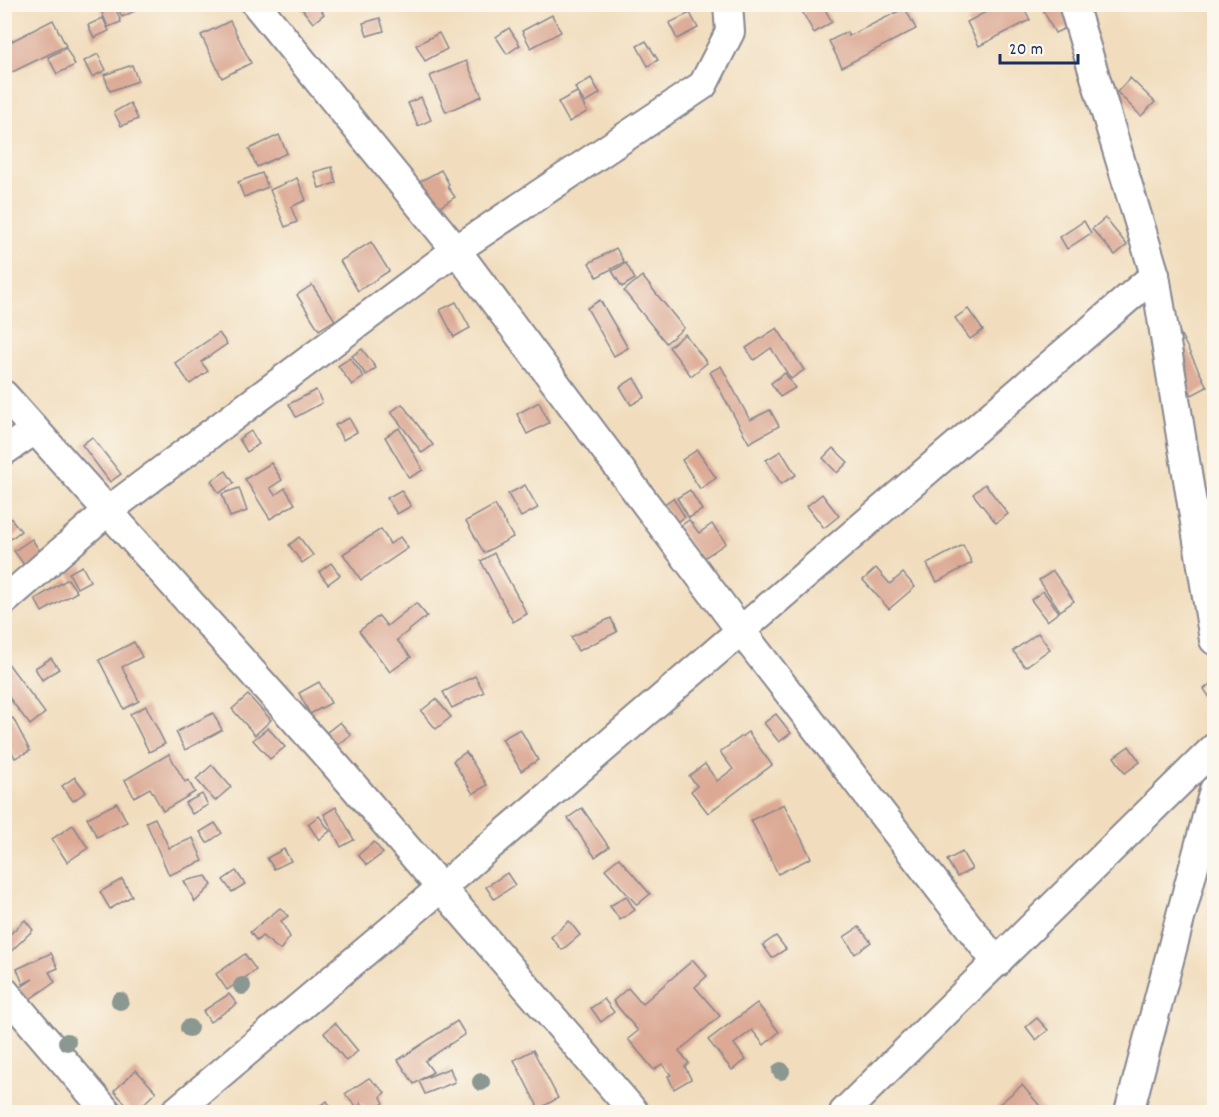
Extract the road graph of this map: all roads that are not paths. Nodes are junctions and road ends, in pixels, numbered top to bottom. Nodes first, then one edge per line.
1 (256, 4) edge
2 (728, 4) edge
3 (1073, 4) edge
4 (456, 250) junction
5 (1155, 275) junction
6 (4, 394) edge
7 (35, 430) junction
8 (4, 451) edge
9 (109, 510) junction
10 (4, 601) edge
11 (741, 631) junction
12 (1215, 640) edge
13 (1215, 748) edge
14 (1215, 790) edge
15 (442, 887) junction
16 (997, 963) junction
17 (4, 992) edge
18 (107, 1113) edge
19 (175, 1113) edge
20 (634, 1113) edge
21 (844, 1113) edge
22 (1129, 1113) edge

1 - 4 street
2 - 4 street
3 - 5 street
4 - 9 street
4 - 11 street
5 - 11 street
5 - 12 street
6 - 7 street
7 - 8 street
7 - 9 street
9 - 10 street
9 - 15 street
11 - 15 street
11 - 16 street
13 - 16 street
14 - 22 street
15 - 19 street
15 - 20 street
16 - 21 street
17 - 18 street

